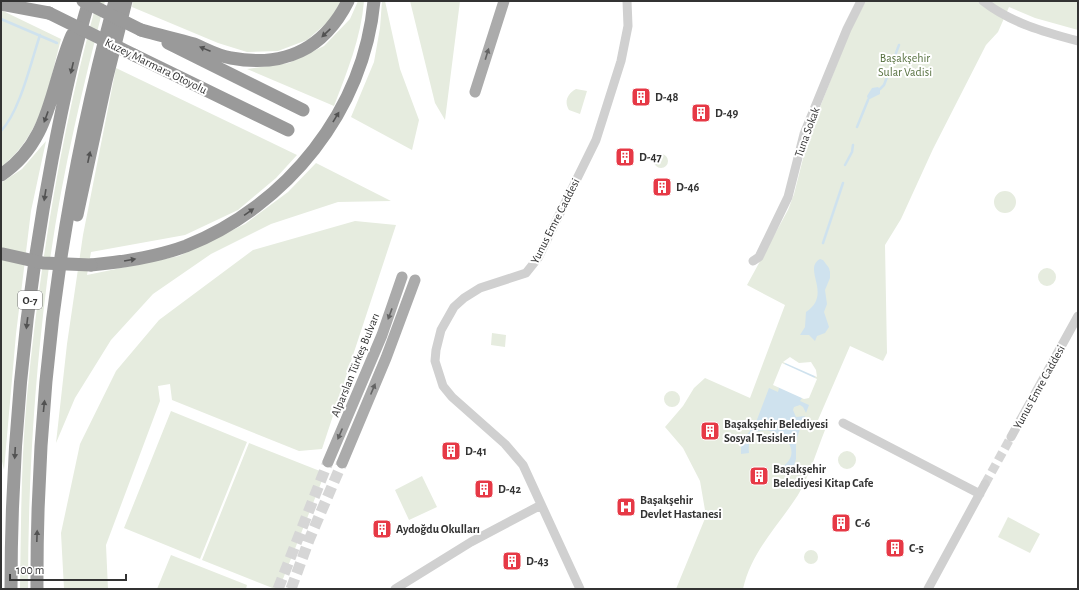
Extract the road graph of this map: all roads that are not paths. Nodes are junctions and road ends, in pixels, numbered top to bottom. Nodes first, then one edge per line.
1 (25, 1) edge
2 (82, 1) edge
3 (88, 1) edge
4 (115, 1) edge
5 (126, 1) edge
6 (348, 1) edge
7 (374, 1) edge
8 (504, 1) edge
9 (627, 1) edge
10 (861, 1) edge
11 (1, 4) edge
12 (987, 4) edge
13 (49, 13) junction
14 (84, 16) junction
15 (141, 30) junction
16 (1078, 40) edge
17 (475, 92) dead end
18 (303, 110) dead end
19 (288, 130) dead end
20 (1, 175) edge
21 (2, 254) edge
22 (753, 261) dead end
23 (59, 276) junction
24 (402, 277) dead end
25 (415, 280) dead end
26 (1078, 316) edge
27 (843, 423) dead end
28 (1011, 437) tunnel mouth
29 (328, 462) tunnel mouth
30 (342, 463) tunnel mouth
31 (985, 484) tunnel mouth
32 (980, 494) junction
33 (541, 505) junction
34 (11, 589) edge
35 (37, 589) edge
36 (395, 589) edge
37 (580, 589) edge
38 (928, 589) edge

1 - 13 highway, Kuzey Marmara Otoyolu
2 - 15 highway, bridge
3 - 14 highway
4 - 23 highway, O-7
23 -> 5 highway
6 -> 15 highway
21 -> 7 highway, bridge
17 -> 8 main road
9 - 33 street, Yunus Emre Caddesi
10 - 22 street, Tuna Sokak
11 - 13 highway
12 - 16 street
13 - 19 highway, Kuzey Marmara Otoyolu, bridge
14 -> 20 highway
14 -> 34 highway, O-7
15 - 18 highway
35 -> 23 highway, O-7
24 -> 29 main road, Alparslan Türkeş Bulvarı
30 -> 25 main road, Alparslan Türkeş Bulvarı
26 - 28 street, Yunus Emre Caddesi
27 - 32 street
31 - 32 street
32 - 38 street
33 - 36 street
33 - 37 street, Yunus Emre Caddesi

